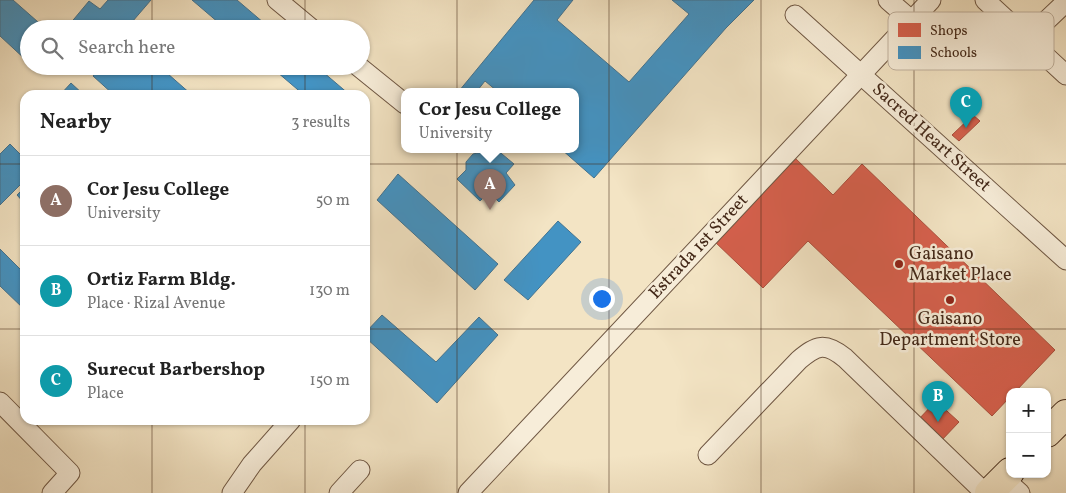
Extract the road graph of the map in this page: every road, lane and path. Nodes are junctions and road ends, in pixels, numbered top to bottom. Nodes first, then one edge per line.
1 (277, 0) edge
2 (888, 0) edge
3 (931, 0) edge
4 (985, 0) edge
5 (1066, 2) edge
6 (902, 12) edge
7 (919, 12) edge
8 (998, 12) edge
9 (1054, 13) edge
10 (795, 15) dead end
11 (301, 20) edge
12 (888, 45) edge
13 (1054, 64) edge
14 (861, 74) junction
15 (369, 75) edge
16 (1066, 75) edge
17 (401, 101) edge
18 (1066, 260) edge
19 (0, 402) edge
20 (1066, 414) edge
21 (20, 422) edge
22 (23, 425) edge
23 (286, 425) edge
24 (1051, 429) edge
25 (708, 454) dead end
26 (360, 470) dead end
27 (1001, 486) edge
28 (52, 493) edge
29 (232, 493) edge
30 (339, 493) edge
31 (468, 493) edge

1 - 11 street
2 - 6 street
3 - 7 street, Estrada 1st Street
4 - 8 street
5 - 9 street
10 - 14 street, Sacred Heart Street
12 - 14 street, Estrada 1st Street
13 - 16 street
14 - 18 street, Sacred Heart Street
14 - 31 street, Estrada 1st Street
15 - 17 street
19 - 21 street
20 - 24 main road
22 - 28 street
23 - 29 street
25 - 27 street
26 - 30 street

